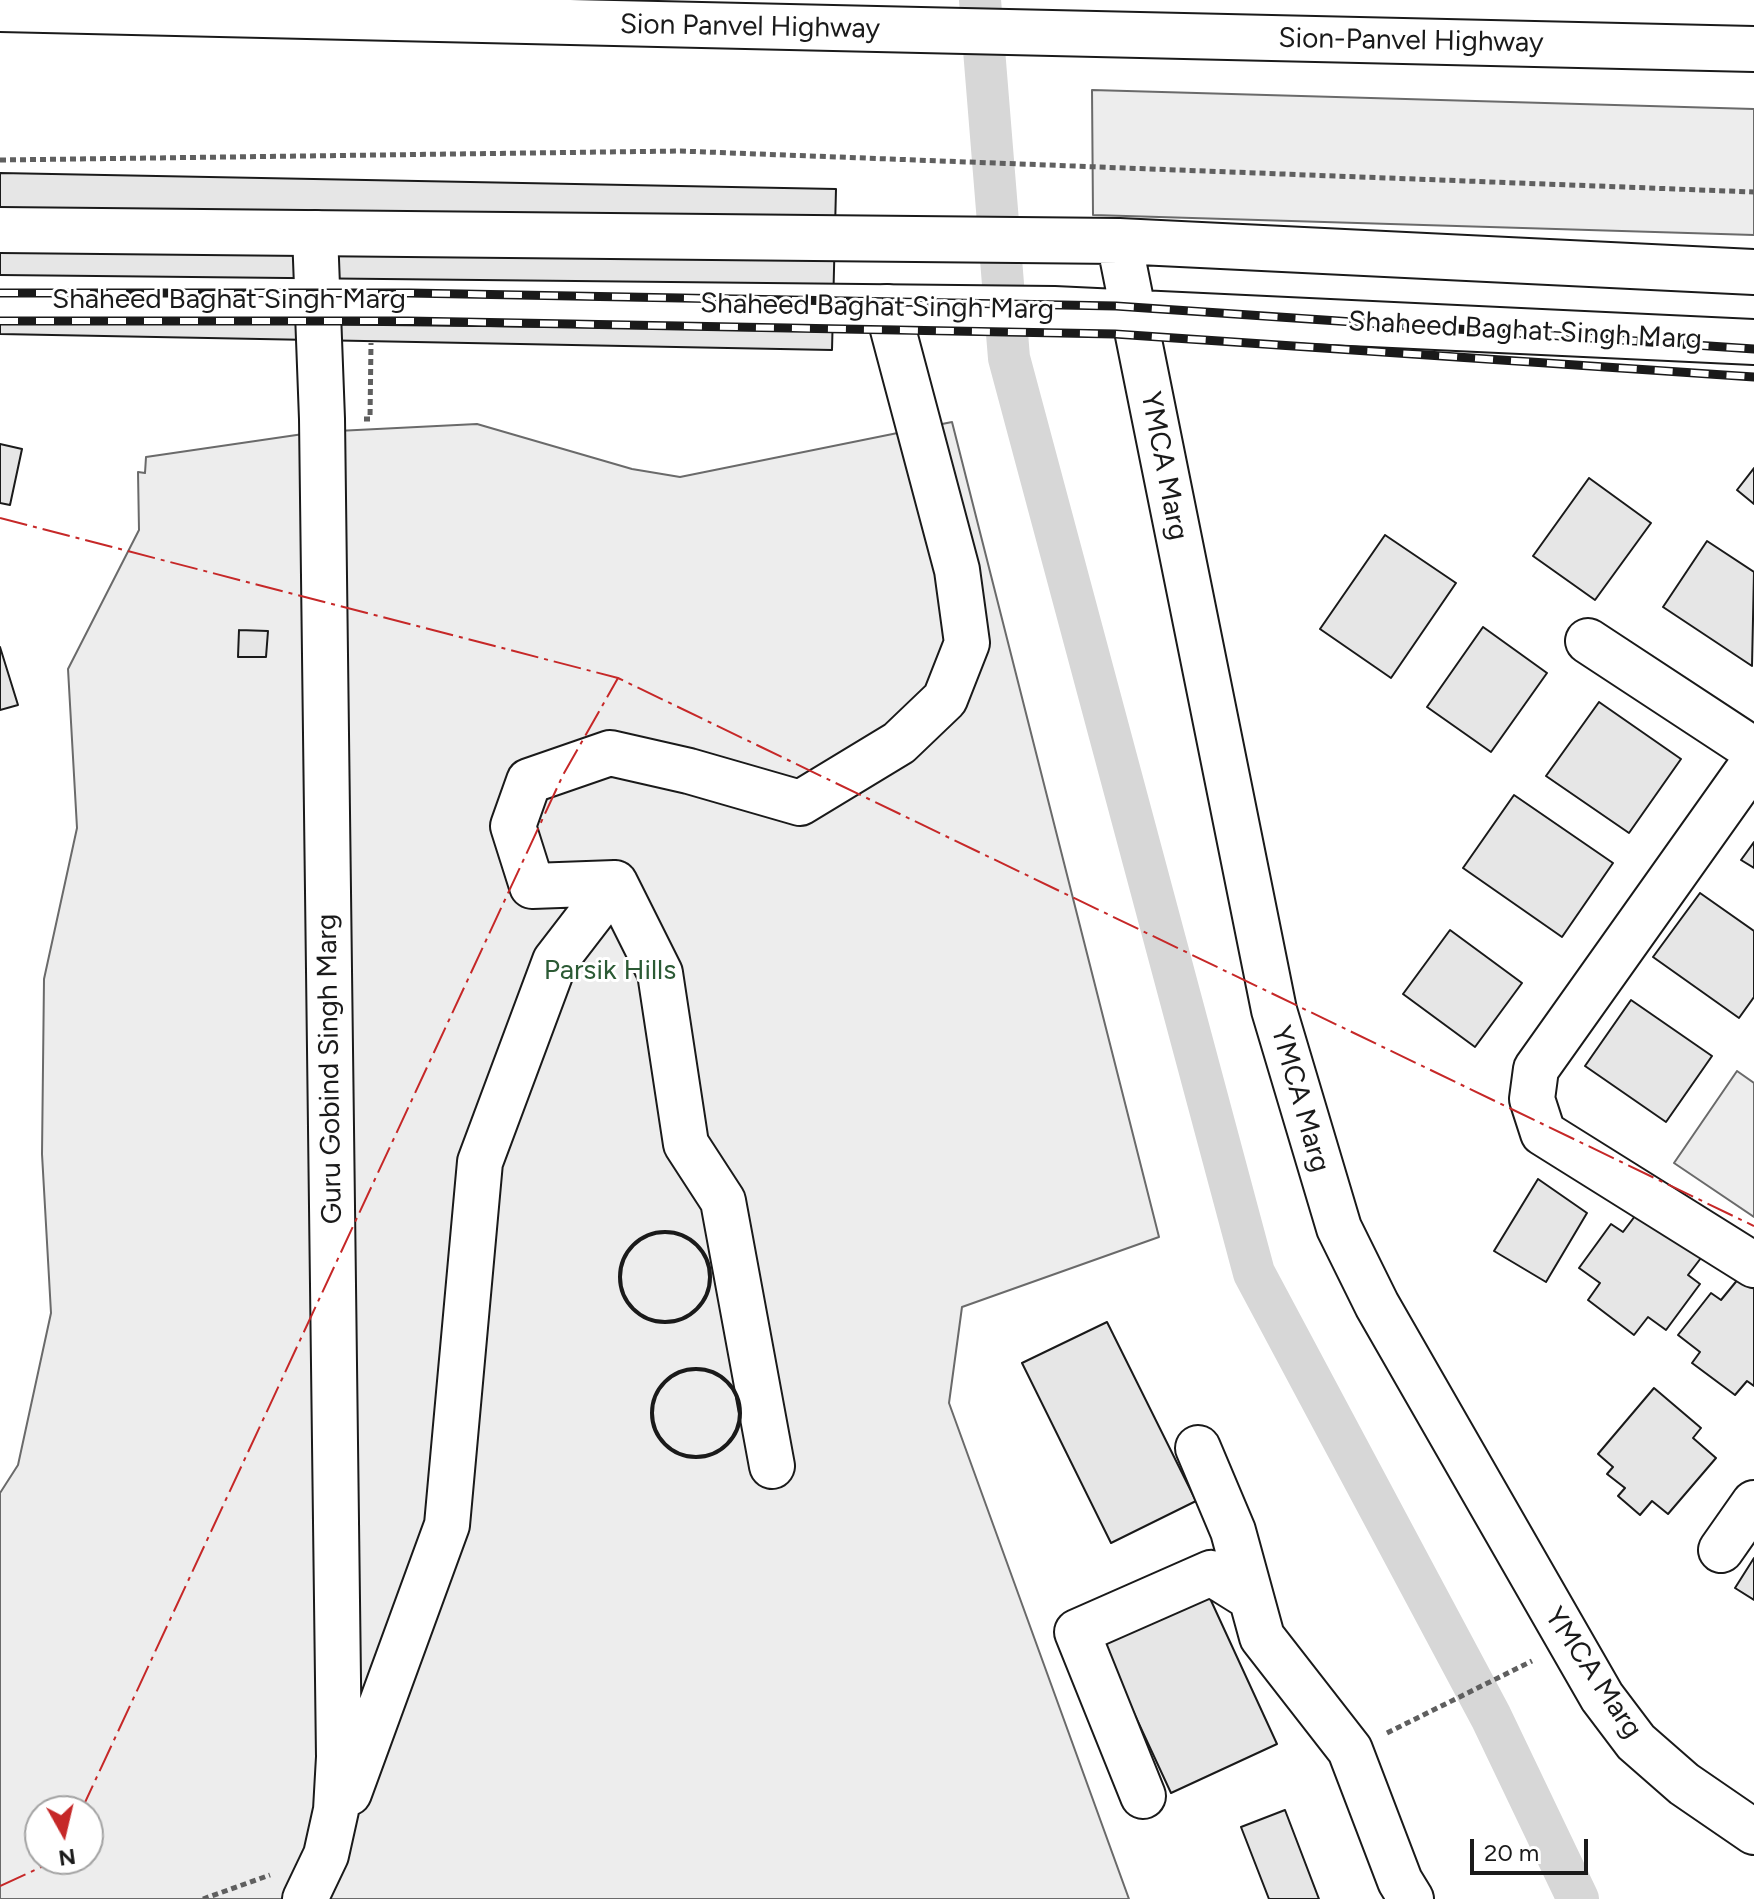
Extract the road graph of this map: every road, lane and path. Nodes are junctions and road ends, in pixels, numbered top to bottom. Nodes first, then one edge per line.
1 (0, 9) edge
2 (1067, 32) joint
3 (1754, 49) edge
4 (0, 160) edge
5 (1754, 192) edge
6 (0, 230) edge
7 (315, 233) junction
8 (1119, 241) junction
9 (1754, 272) edge
10 (0, 298) edge
11 (319, 300) junction
12 (897, 307) junction
13 (1133, 313) junction
14 (371, 342) dead end
15 (1754, 342) edge
16 (370, 419) dead end
17 (1588, 641) dead end
18 (1754, 750) edge
19 (1754, 762) edge
20 (615, 883) junction
21 (1754, 1265) edge
22 (1198, 1448) dead end
23 (772, 1466) dead end
24 (1754, 1503) edge
25 (1721, 1550) dead end
26 (1251, 1598) junction
27 (1530, 1662) dead end
28 (1415, 1719) dead end
29 (1143, 1796) dead end
30 (1754, 1832) edge
31 (326, 1855) junction
32 (203, 1899) edge
33 (305, 1899) edge
34 (1411, 1899) edge

1 - 2 main road, Sion Panvel Highway
2 - 3 main road, Sion-Panvel Highway
4 - 5 path
6 - 7 main road
7 - 8 main road
7 - 11 main road, Guru Gobind Singh Marg
8 - 9 main road
8 - 13 main road, YMCA Marg
10 - 11 main road, Shaheed Baghat Singh Marg
11 - 12 main road, Shaheed Baghat Singh Marg
11 - 31 main road, Guru Gobind Singh Marg
12 - 13 main road, Shaheed Baghat Singh Marg
12 - 20 main road
13 - 15 main road, Shaheed Baghat Singh Marg
13 - 30 main road, YMCA Marg
14 - 16 path
17 - 18 main road
19 - 21 main road
20 - 23 main road
20 - 31 main road
22 - 26 main road
24 - 25 main road
26 - 29 main road
26 - 34 main road
27 - 28 path
31 - 32 path
31 - 33 main road, Guru Gobind Singh Marg

